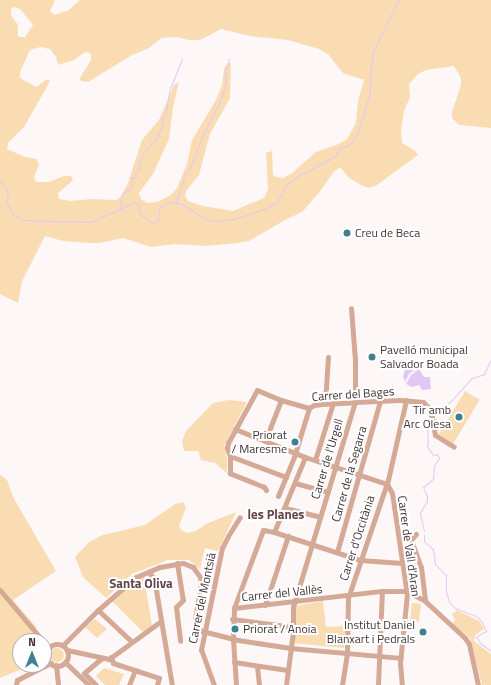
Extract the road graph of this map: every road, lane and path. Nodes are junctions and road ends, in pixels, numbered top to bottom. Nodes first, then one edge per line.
1 (351, 308) dead end
2 (328, 357) dead end
3 (282, 400) junction
4 (406, 400) junction
5 (380, 401) junction
6 (355, 402) junction
7 (333, 403) junction
8 (325, 404) junction
9 (309, 408) junction
10 (235, 429) junction
11 (265, 441) junction
12 (454, 448) dead end
13 (295, 453) junction
14 (230, 456) junction
15 (305, 457) junction
16 (315, 460) junction
17 (335, 467) junction
18 (360, 475) junction
19 (286, 477) junction
20 (295, 483) junction
21 (387, 484) junction
22 (266, 490) dead end
23 (328, 492) junction
24 (278, 496) dead end
25 (285, 508) junction
26 (240, 517) dead end
27 (320, 517) junction
28 (274, 532) junction
29 (416, 534) dead end
30 (288, 536) junction
31 (313, 545) junction
32 (337, 552) junction
33 (360, 560) junction
34 (177, 563) junction
35 (402, 563) junction
36 (148, 572) junction
37 (0, 590) edge
38 (382, 591) junction
39 (407, 591) junction
40 (349, 595) junction
41 (295, 601) junction
42 (425, 601) junction
43 (265, 605) junction
44 (234, 608) junction
45 (98, 610) junction
46 (232, 619) junction
47 (162, 622) junction
48 (293, 627) junction
49 (204, 632) junction
50 (37, 633) edge
51 (233, 639) junction
52 (131, 641) junction
53 (180, 641) dead end
54 (63, 645) junction
55 (52, 646) edge
56 (290, 648) junction
57 (67, 650) junction
58 (347, 653) junction
59 (379, 656) junction
60 (111, 657) junction
61 (102, 658) junction
62 (401, 658) junction
63 (65, 662) junction
64 (234, 662) junction
65 (53, 664) junction
66 (257, 666) junction
67 (135, 670) junction
68 (287, 670) junction
69 (16, 685) edge
70 (58, 685) edge
71 (89, 685) edge
72 (96, 685) edge
73 (129, 685) edge
74 (157, 685) edge
75 (172, 685) edge
76 (214, 685) edge
77 (236, 685) edge
78 (259, 685) edge
79 (286, 685) edge
80 (342, 685) edge
81 (378, 685) edge
82 (402, 685) edge
83 (478, 685) edge

1 - 6 street, Carrer de l'Urgell
2 - 8 street
3 - 9 street, Carrer del Bages
3 - 10 street, Carrer del Bages
3 - 11 street
4 - 5 street, Carrer del Bages
4 - 12 street, Carrer del Bages
4 - 21 street, Carrer d'Occitània
5 - 6 street, Carrer del Bages
5 - 18 street, Carrer de la Segarra
6 - 7 street, Carrer del Bages
6 - 17 street, Carrer de l'Urgell
7 - 8 street, Carrer del Bages
7 - 16 street
8 - 9 street, Carrer del Bages
9 - 13 street
10 - 11 street
10 - 14 street
11 - 13 street
13 - 15 street
13 - 19 street
14 - 19 street
14 - 22 street
15 - 16 street
15 - 20 street
16 - 17 street
17 - 18 street
17 - 23 street, Carrer de l'Urgell
18 - 21 street
18 - 32 street, Carrer de la Segarra
19 - 24 street
20 - 23 street
20 - 25 street
21 - 33 street, Carrer d'Occitània
21 - 35 street, Carrer de Vall d'Aran
23 - 27 street, Carrer de l'Urgell
25 - 27 street
25 - 28 street
26 - 49 street, Carrer del Montsià
27 - 31 street, Carrer de l'Urgell
28 - 30 street
28 - 44 street
29 - 42 street
30 - 31 street
30 - 43 street
31 - 32 street
31 - 41 street, Carrer de l'Urgell
32 - 33 street
33 - 35 street
33 - 40 street, Carrer d'Occitània
34 - 36 street
34 - 49 street
34 - 53 street
35 - 39 street, Carrer de Vall d'Aran
36 - 45 street
36 - 47 street
37 - 50 street
38 - 39 street, Carrer del Vallès
38 - 40 street, Carrer del Vallès
38 - 59 street
39 - 42 street, Carrer del Vallès
39 - 62 street, Carrer de Vall d'Aran
40 - 41 street, Carrer del Vallès
40 - 58 street, Carrer d'Occitània
41 - 43 street, Carrer del Vallès
41 - 48 street, Carrer de l'Urgell
42 - 83 street, Carrer del Vallès
43 - 44 street, Carrer del Vallès
44 - 46 street
45 - 52 street
45 - 54 street
46 - 48 street
46 - 51 street
47 - 52 street
47 - 75 street
48 - 56 street, Carrer de l'Urgell
49 - 51 street
49 - 76 street, Carrer del Montsià
51 - 56 street
51 - 64 street
52 - 60 street
54 - 55 street
54 - 57 street
56 - 58 street
56 - 68 street, Carrer de l'Urgell
57 - 61 street
57 - 63 street
58 - 59 street
58 - 80 street, Carrer d'Occitània
59 - 62 street
59 - 81 street
60 - 61 street
60 - 67 street
61 - 72 street
62 - 82 street, Carrer de Vall d'Aran
63 - 65 street
63 - 71 street
64 - 66 street
64 - 77 street
65 - 69 street
65 - 70 street
66 - 68 street
66 - 78 street
67 - 73 street
67 - 74 street
68 - 79 street, Carrer de l'Urgell

